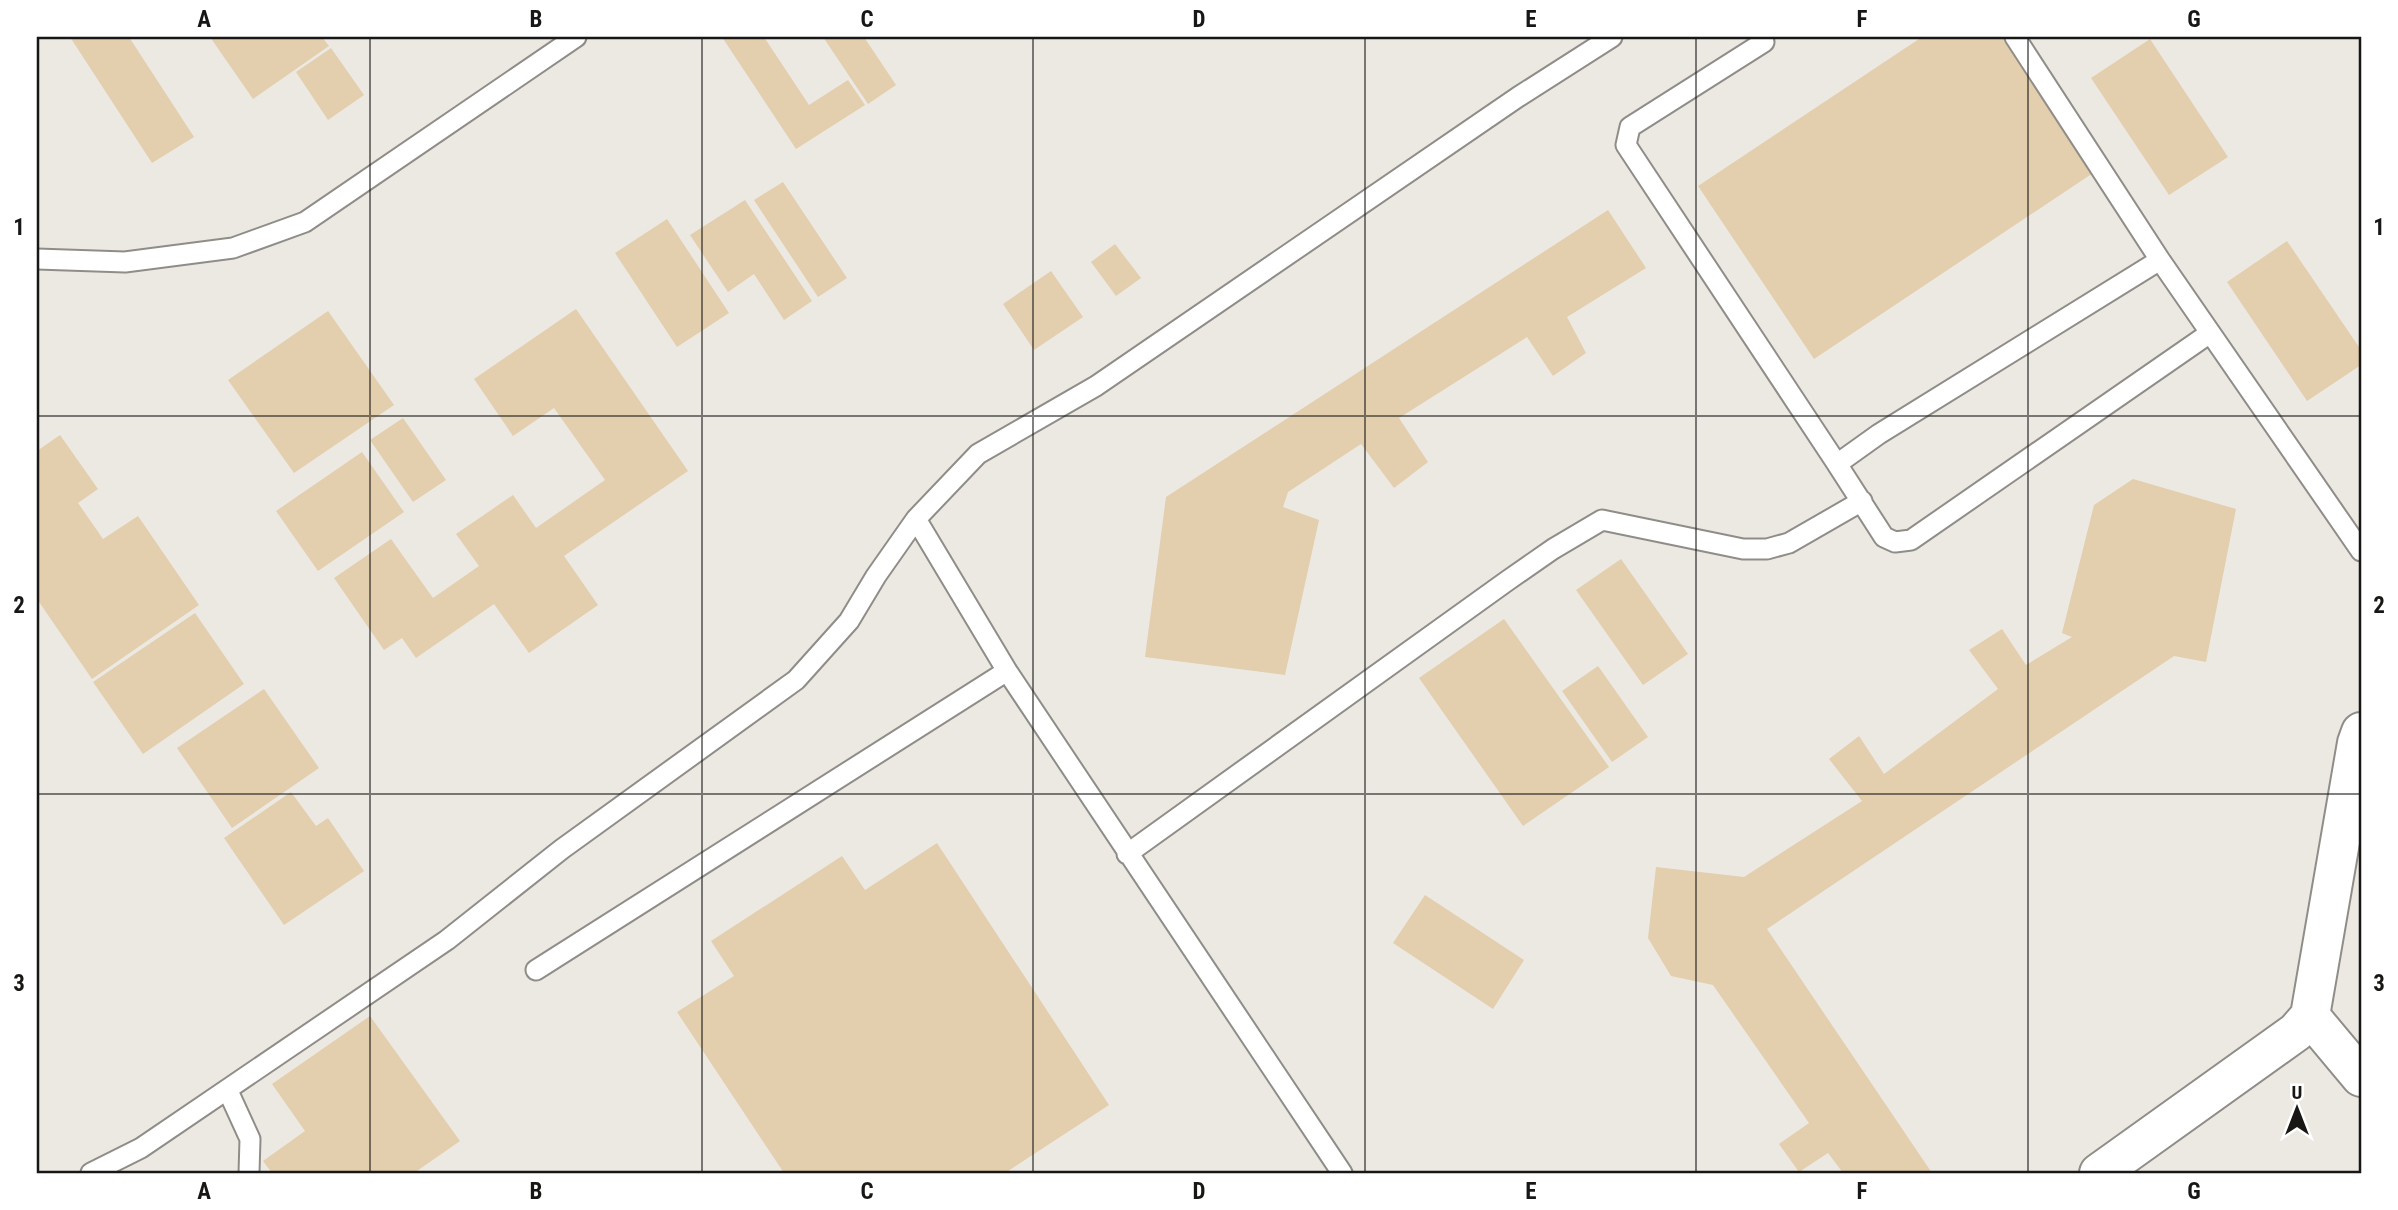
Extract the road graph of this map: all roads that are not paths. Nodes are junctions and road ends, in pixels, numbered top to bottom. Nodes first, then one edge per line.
1 (576, 37) edge
2 (1612, 37) edge
3 (2015, 37) edge
4 (1766, 39) edge
5 (37, 259) edge
6 (2160, 260) junction
7 (2210, 333) junction
8 (1837, 464) junction
9 (1862, 501) junction
10 (916, 519) junction
11 (2361, 551) edge
12 (1007, 671) junction
13 (2361, 732) edge
14 (1127, 854) junction
15 (536, 970) dead end
16 (2310, 1016) junction
17 (2361, 1077) edge
18 (228, 1091) junction
19 (91, 1173) edge
20 (249, 1173) edge
21 (1342, 1173) edge
22 (2099, 1173) edge

1 - 5 lane
2 - 10 lane
3 - 6 lane
4 - 8 lane
6 - 7 lane
6 - 8 lane
7 - 9 lane
7 - 11 lane
8 - 9 lane
9 - 14 lane
10 - 12 lane
10 - 18 lane
12 - 14 lane
12 - 15 lane
13 - 16 street
14 - 21 lane
16 - 17 street
16 - 22 street
18 - 19 lane
18 - 20 lane

